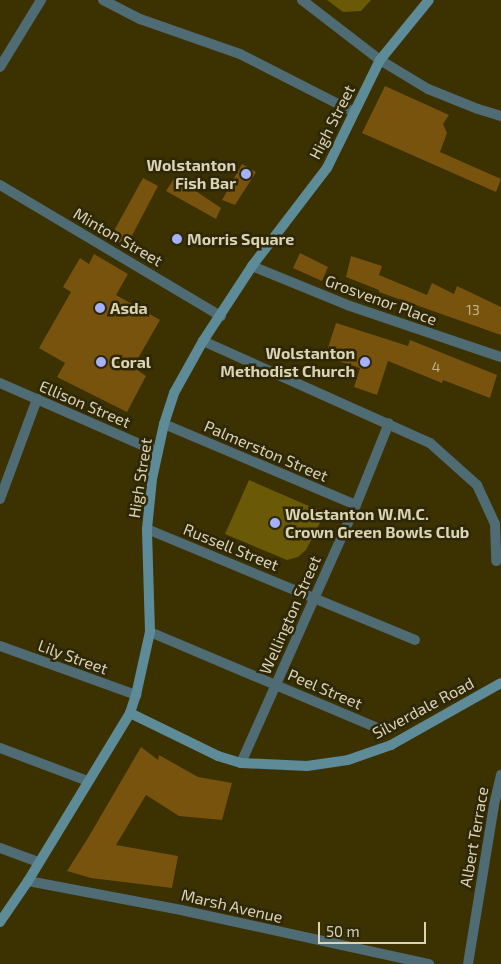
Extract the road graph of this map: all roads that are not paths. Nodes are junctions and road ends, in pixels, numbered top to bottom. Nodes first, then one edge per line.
1 (41, 0) edge
2 (103, 0) edge
3 (302, 0) edge
4 (428, 0) edge
5 (380, 60) junction
6 (0, 67) edge
7 (354, 112) junction
8 (501, 116) edge
9 (0, 185) edge
10 (252, 266) junction
11 (220, 316) junction
12 (203, 341) junction
13 (501, 357) edge
14 (0, 383) edge
15 (36, 399) junction
16 (389, 423) junction
17 (164, 424) junction
18 (158, 452) junction
19 (0, 499) edge
20 (356, 505) junction
21 (498, 524) edge
22 (147, 528) junction
23 (496, 561) dead end
24 (314, 598) junction
25 (150, 632) junction
26 (415, 640) dead end
27 (0, 646) edge
28 (501, 683) edge
29 (276, 685) junction
30 (136, 695) junction
31 (130, 713) junction
32 (377, 728) dead end
33 (0, 748) edge
34 (241, 763) junction
35 (501, 775) edge
36 (88, 781) junction
37 (0, 848) edge
38 (38, 862) junction
39 (28, 881) junction
40 (2, 916) edge
41 (429, 964) edge
42 (468, 964) edge

1 - 6 street
2 - 7 street
3 - 5 street
4 - 5 main road, High Street
5 - 7 main road, High Street
5 - 8 street
7 - 10 main road, High Street
9 - 11 street, Minton Street
10 - 11 main road, High Street
10 - 13 street, Grosvenor Place
11 - 12 main road, High Street
12 - 16 street
12 - 17 main road, High Street
14 - 15 street, Ellison Street
15 - 18 street, Ellison Street
15 - 19 street
16 - 20 street, Wellington Street
16 - 21 street
17 - 18 main road, High Street
17 - 20 street, Palmerston Street
18 - 22 main road, High Street
20 - 24 street, Wellington Street
21 - 23 street
22 - 24 street, Russell Street
22 - 25 main road, High Street
24 - 26 street, Russell Street
24 - 29 street, Wellington Street
25 - 29 street, Peel Street
25 - 30 main road, High Street
27 - 30 street, Lily Street
28 - 34 main road, Silverdale Road
29 - 32 street, Peel Street
29 - 34 street, Wellington Street
30 - 31 main road, High Street
31 - 34 main road, Silverdale Road
31 - 36 main road, High Street
33 - 36 street
35 - 42 street, Albert Terrace
36 - 38 main road, High Street
37 - 38 street
38 - 39 main road, High Street
39 - 40 main road, High Street
39 - 41 street, Marsh Avenue

